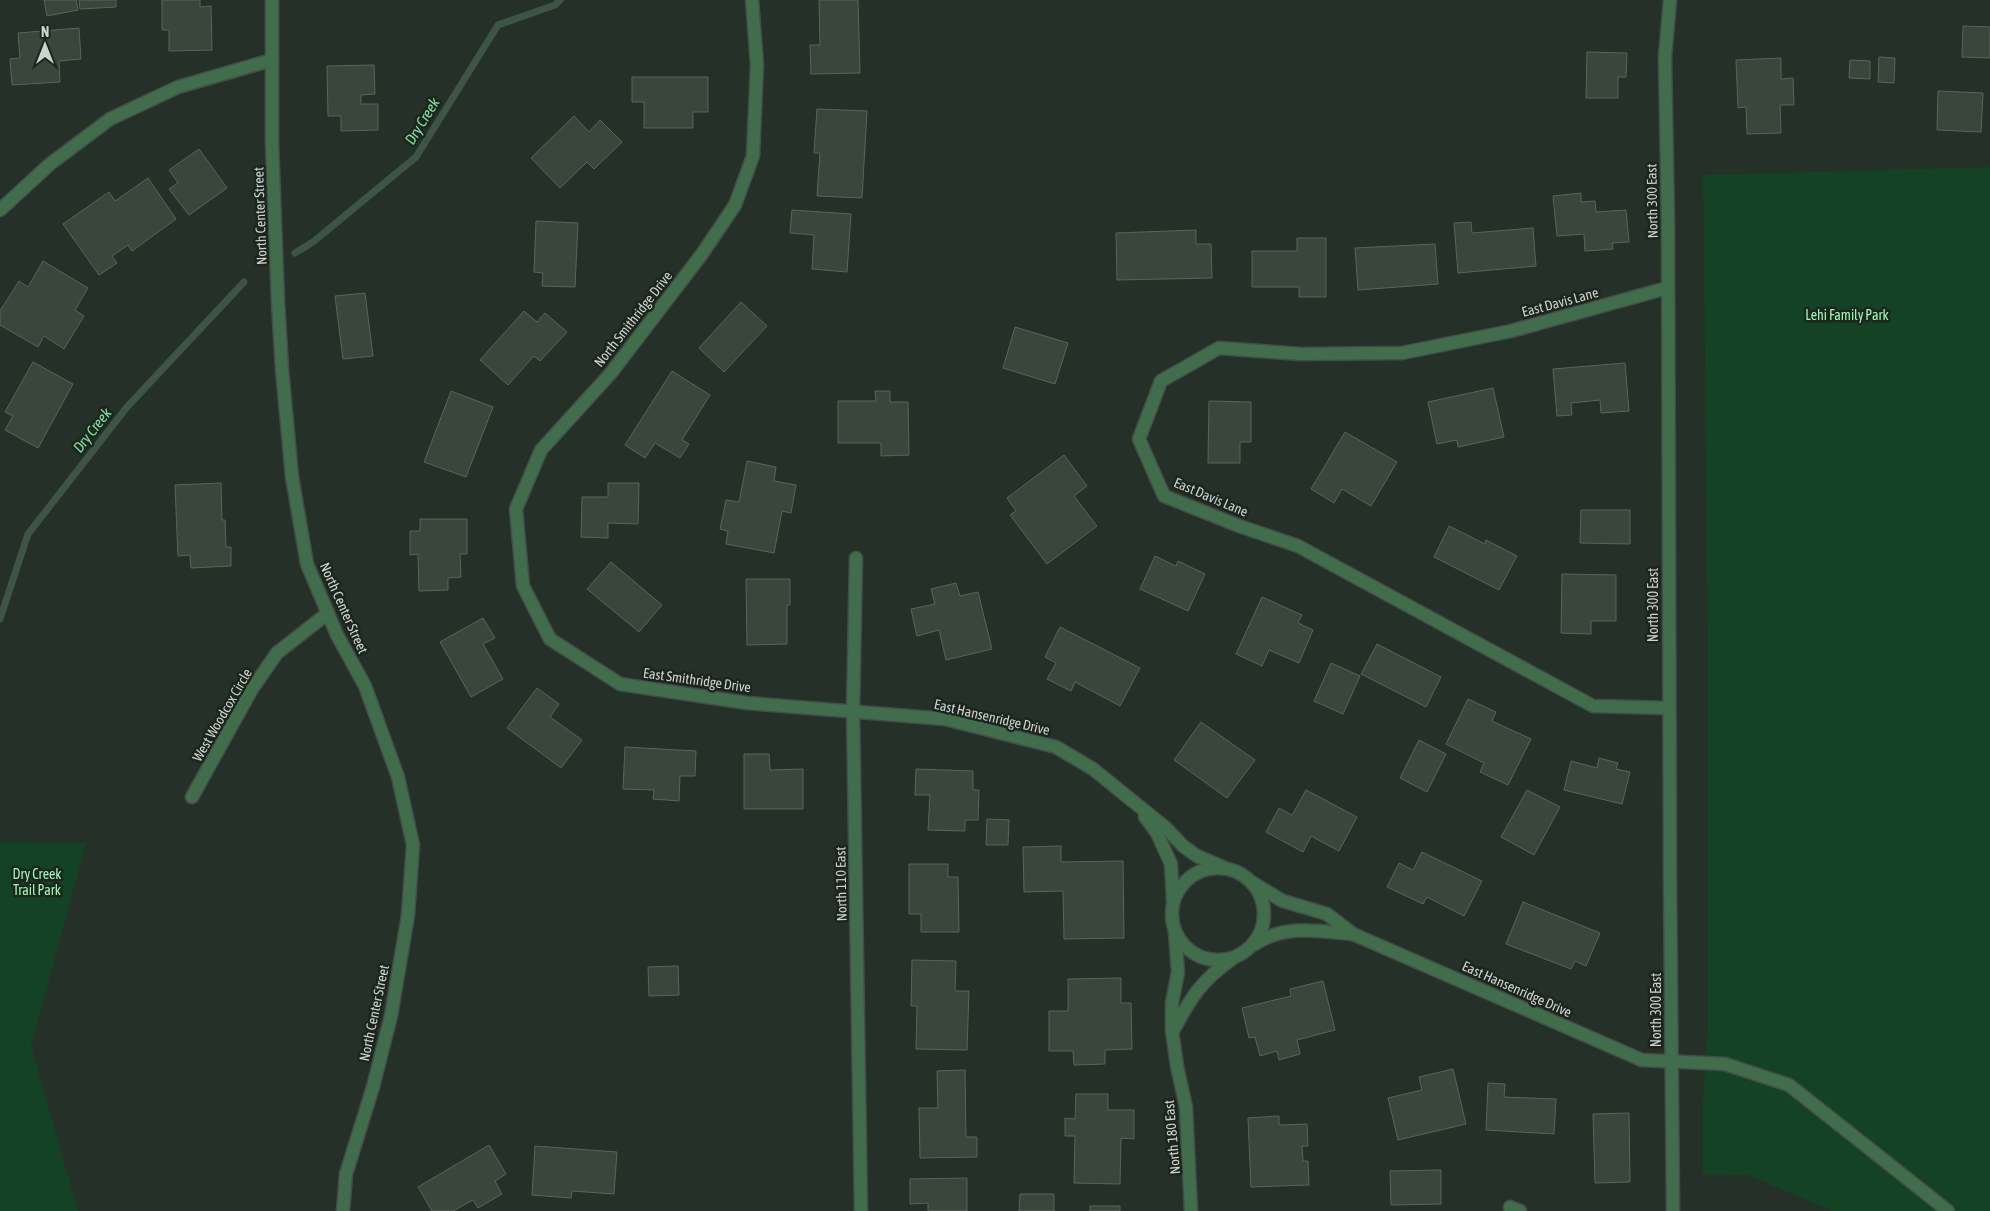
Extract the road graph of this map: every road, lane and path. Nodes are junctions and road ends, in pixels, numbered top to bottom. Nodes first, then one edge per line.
1 (272, 0) edge
2 (752, 0) edge
3 (1670, 0) edge
4 (272, 60) junction
5 (0, 210) edge
6 (1667, 288) junction
7 (856, 558) dead end
8 (328, 613) junction
9 (550, 639) joint
10 (1669, 708) junction
11 (853, 710) junction
12 (192, 797) dead end
13 (1136, 805) junction
14 (1225, 868) junction
15 (1251, 882) junction
16 (1173, 905) junction
17 (1174, 925) junction
18 (1353, 934) junction
19 (1241, 954) junction
20 (1172, 1031) junction
21 (1671, 1060) junction
22 (343, 1211) edge
23 (861, 1211) edge
24 (1191, 1211) edge
25 (1673, 1211) edge
26 (1948, 1211) edge

1 - 4 street, North Center Street
2 - 9 street, North Smithridge Drive
3 - 6 street, North 300 East
4 - 5 street
4 - 8 street, North Center Street
6 - 10 street, North 300 East
6 - 10 street, East Davis Lane
7 - 11 street, North 110 East
8 - 12 street, West Woodcox Circle
8 - 22 street, North Center Street
9 - 11 street, East Smithridge Drive
10 - 21 street, North 300 East
11 - 13 street, East Hansenridge Drive
11 - 23 street, North 110 East
13 - 14 street, East Hansenridge Drive
13 - 16 street, East Hansenridge Drive
14 - 15 street
14 - 16 street
15 - 18 street, East Hansenridge Drive
15 - 19 street
16 - 17 street
17 - 19 street
17 - 20 street, North 180 East
18 - 19 street, East Hansenridge Drive
18 - 21 street, East Hansenridge Drive
19 - 20 street
20 - 24 street, North 180 East
21 - 25 street, North 300 East
21 - 26 street, East Hansenridge Drive

